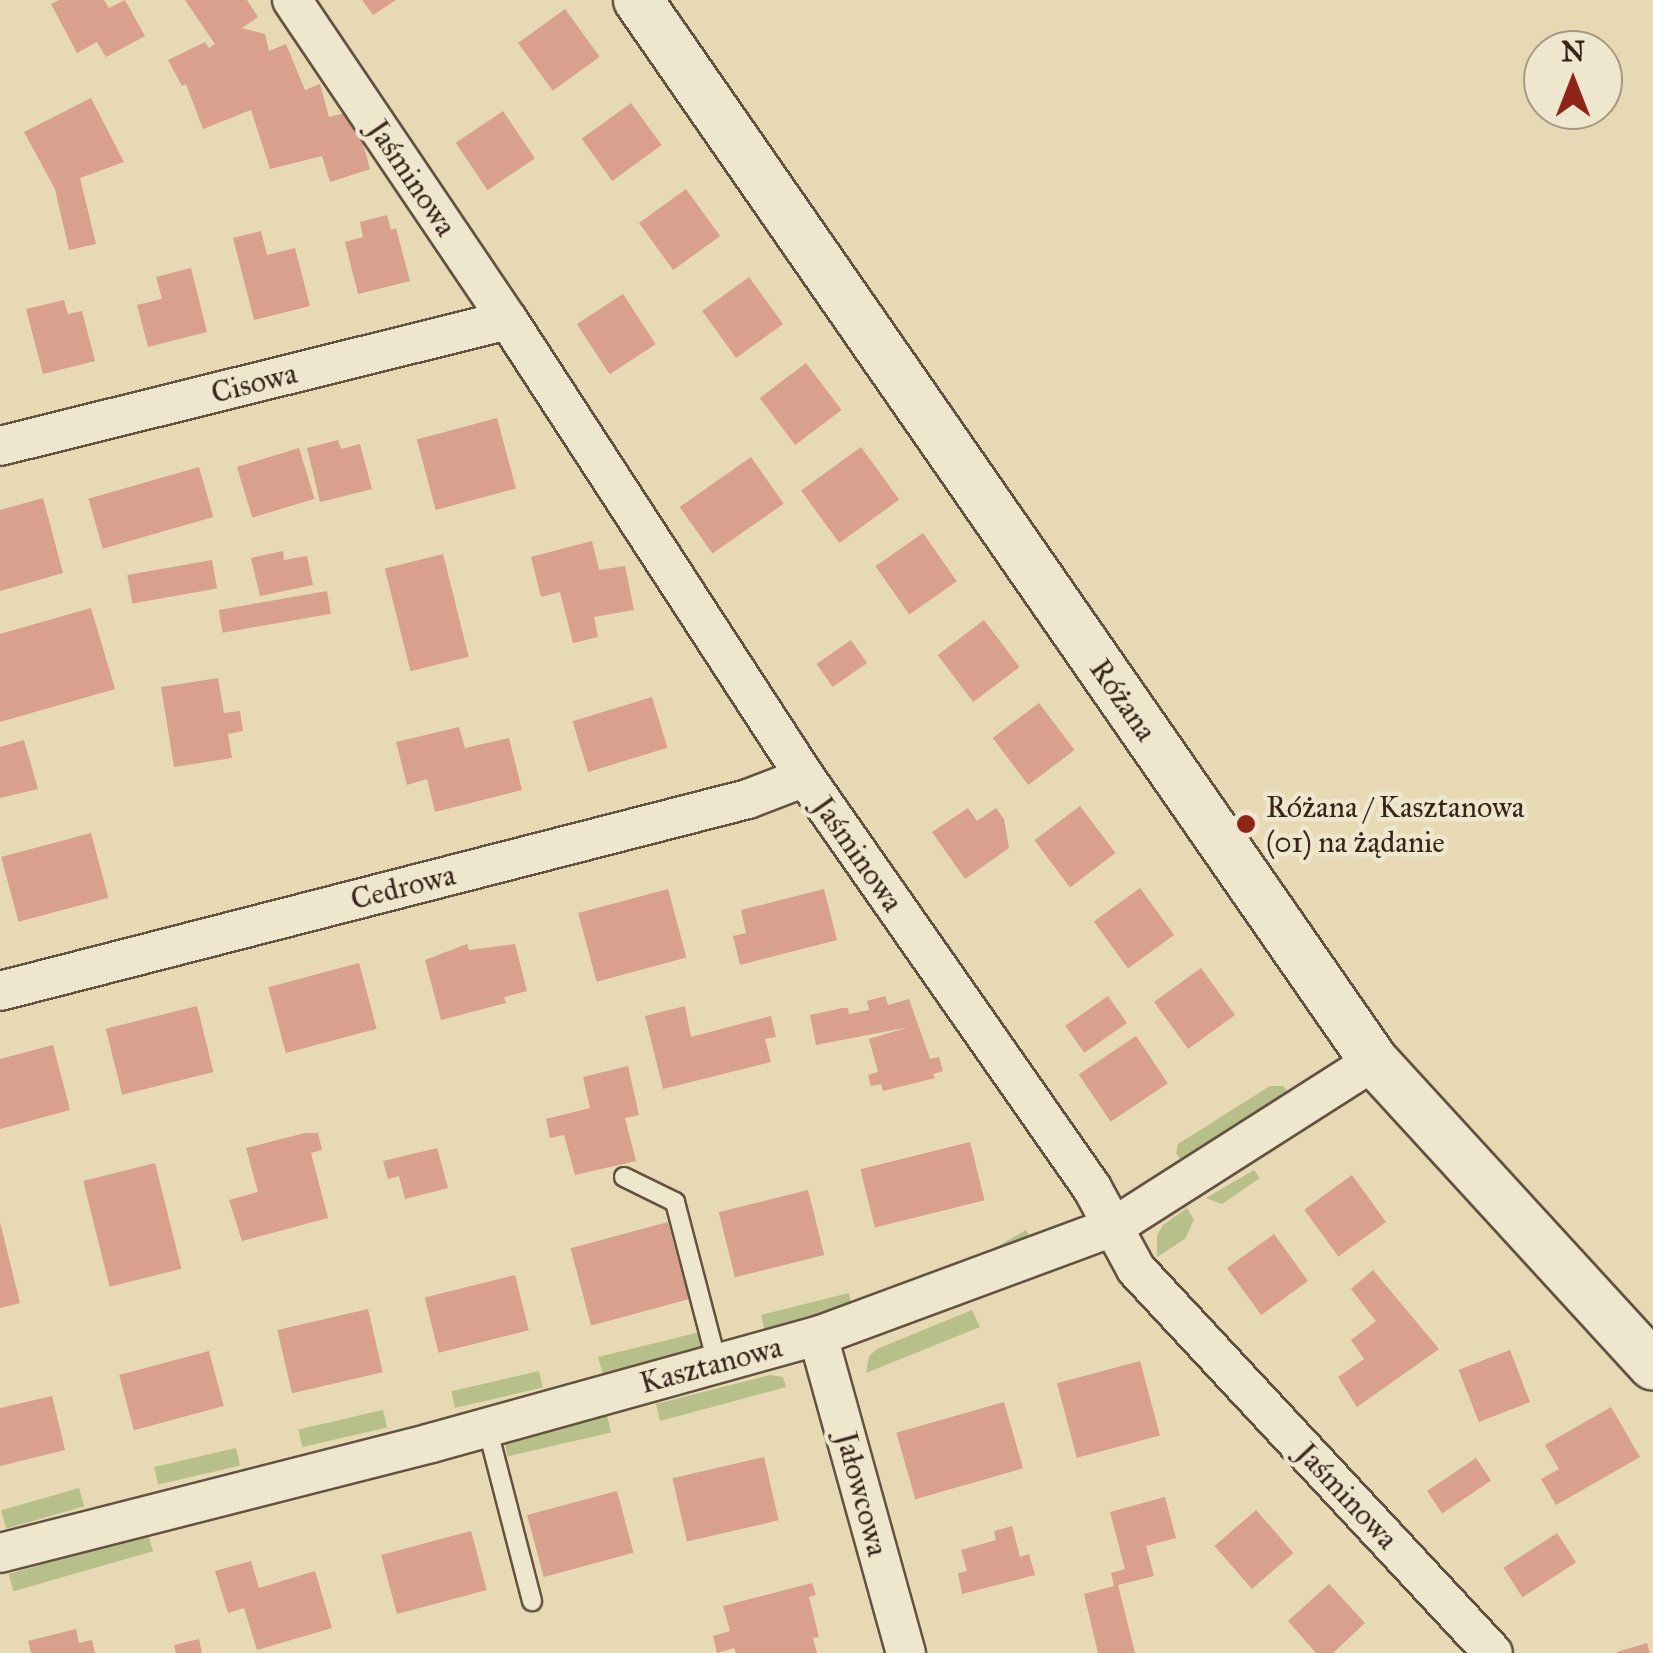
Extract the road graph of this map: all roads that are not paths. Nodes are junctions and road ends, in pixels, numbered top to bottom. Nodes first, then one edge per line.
1 (292, 0) edge
2 (638, 0) edge
3 (508, 320) junction
4 (0, 446) edge
5 (805, 777) junction
6 (0, 990) edge
7 (1374, 1061) junction
8 (624, 1177) dead end
9 (1115, 1226) junction
10 (818, 1336) junction
11 (717, 1363) junction
12 (1653, 1365) edge
13 (488, 1427) junction
14 (0, 1553) edge
15 (532, 1601) dead end
16 (906, 1653) edge
17 (1493, 1653) edge

1 - 3 street, Jaśminowa
2 - 7 street, Różana
3 - 4 street, Cisowa
3 - 5 street, Jaśminowa
5 - 6 street, Cedrowa
5 - 9 street, Jaśminowa
7 - 9 street, Kasztanowa
7 - 12 street, Różana
8 - 11 lane
9 - 10 street, Kasztanowa
9 - 17 street, Jaśminowa
10 - 11 street, Kasztanowa
10 - 16 street, Jałowcowa
11 - 13 street, Kasztanowa
13 - 14 street, Kasztanowa
13 - 15 lane

